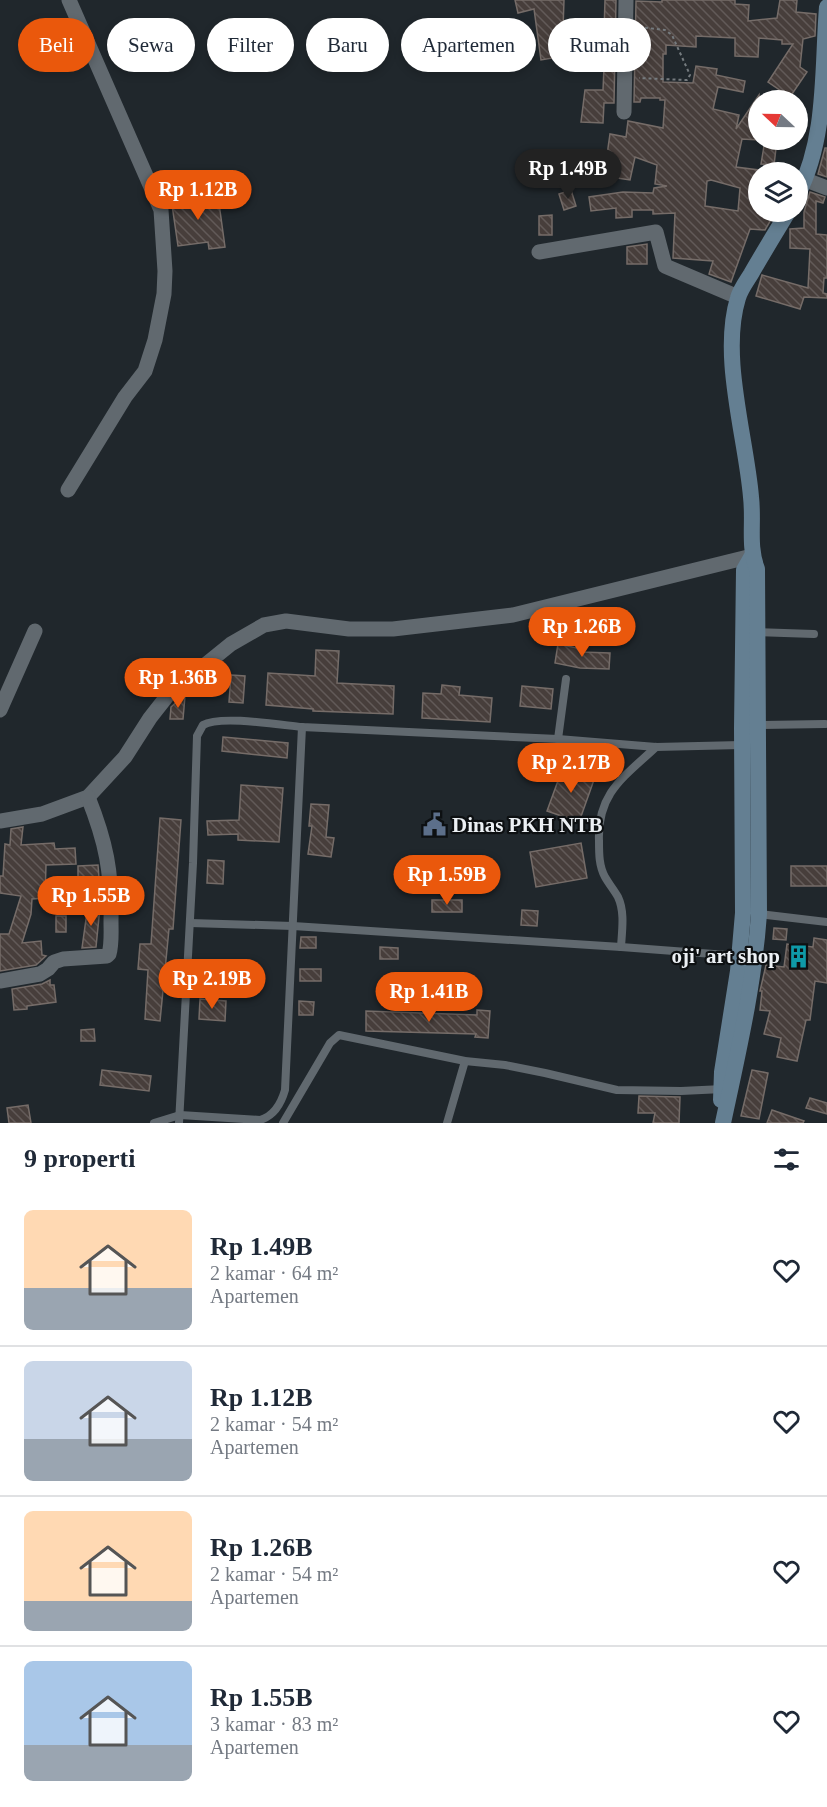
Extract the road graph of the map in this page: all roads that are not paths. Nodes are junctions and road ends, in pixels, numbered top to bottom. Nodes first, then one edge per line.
1 (69, 0) edge
2 (626, 0) edge
3 (827, 7) edge
4 (624, 112) dead end
5 (808, 168) edge
6 (808, 187) edge
7 (827, 188) edge
8 (782, 222) edge
9 (539, 252) dead end
10 (738, 297) junction
11 (68, 490) dead end
12 (752, 556) junction
13 (35, 632) dead end
14 (758, 632) junction
15 (814, 634) dead end
16 (566, 679) dead end
17 (0, 710) edge
18 (825, 724) dead end
19 (749, 726) junction
20 (302, 728) junction
21 (558, 739) junction
22 (750, 744) junction
23 (656, 747) junction
24 (88, 797) junction
25 (0, 821) edge
26 (759, 914) junction
27 (827, 922) edge
28 (190, 923) junction
29 (293, 926) junction
30 (621, 946) junction
31 (744, 966) junction
32 (0, 981) edge
33 (465, 1061) junction
34 (725, 1090) junction
35 (180, 1119) edge
36 (154, 1123) edge
37 (283, 1123) edge
38 (447, 1123) edge
39 (723, 1123) edge

1 - 11 street
2 - 4 street
3 - 5 main road
6 - 7 street
8 - 10 main road
9 - 10 street
10 - 12 main road
12 - 14 main road
12 - 19 main road
12 - 24 street
13 - 17 street
14 - 15 lane
14 - 19 main road
16 - 21 lane
18 - 19 lane
19 - 22 main road
20 - 21 lane
20 - 28 lane
20 - 29 lane
21 - 23 lane
22 - 23 lane
22 - 26 main road
22 - 31 main road
23 - 30 lane
24 - 25 street
24 - 32 street
26 - 27 lane
26 - 31 main road
28 - 29 lane
28 - 35 lane
29 - 30 lane
29 - 35 lane
30 - 31 lane
31 - 34 main road
33 - 34 lane
33 - 37 lane
33 - 38 lane
34 - 39 main road
35 - 36 lane

